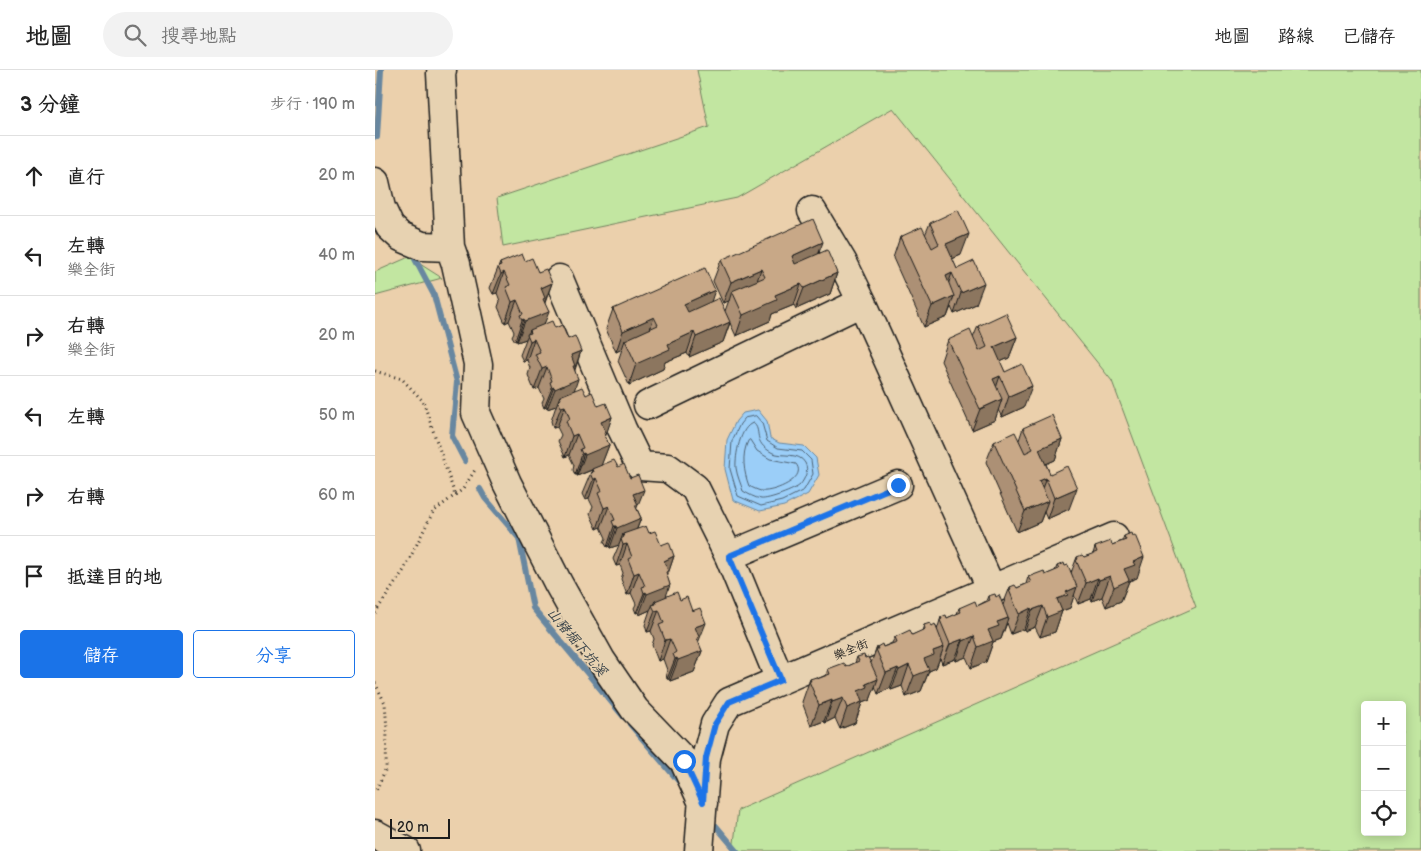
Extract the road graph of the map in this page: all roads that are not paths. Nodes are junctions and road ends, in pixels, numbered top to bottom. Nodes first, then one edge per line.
1 (442, 70) edge
2 (375, 182) edge
3 (811, 211) dead end
4 (450, 248) junction
5 (559, 279) dead end
6 (862, 302) junction
7 (648, 405) dead end
8 (898, 485) dead end
9 (1114, 537) dead end
10 (729, 556) junction
11 (992, 590) junction
12 (781, 680) junction
13 (703, 802) junction
14 (375, 834) edge
15 (406, 851) edge
16 (699, 851) edge

1 - 4 street
2 - 4 street
3 - 6 street
4 - 13 street
5 - 10 street
6 - 7 street
6 - 11 street
8 - 10 street
9 - 11 street, 樂全街
10 - 12 street
11 - 12 street, 樂全街
12 - 13 street, 樂全街
13 - 16 street, 樂全街
14 - 15 street

